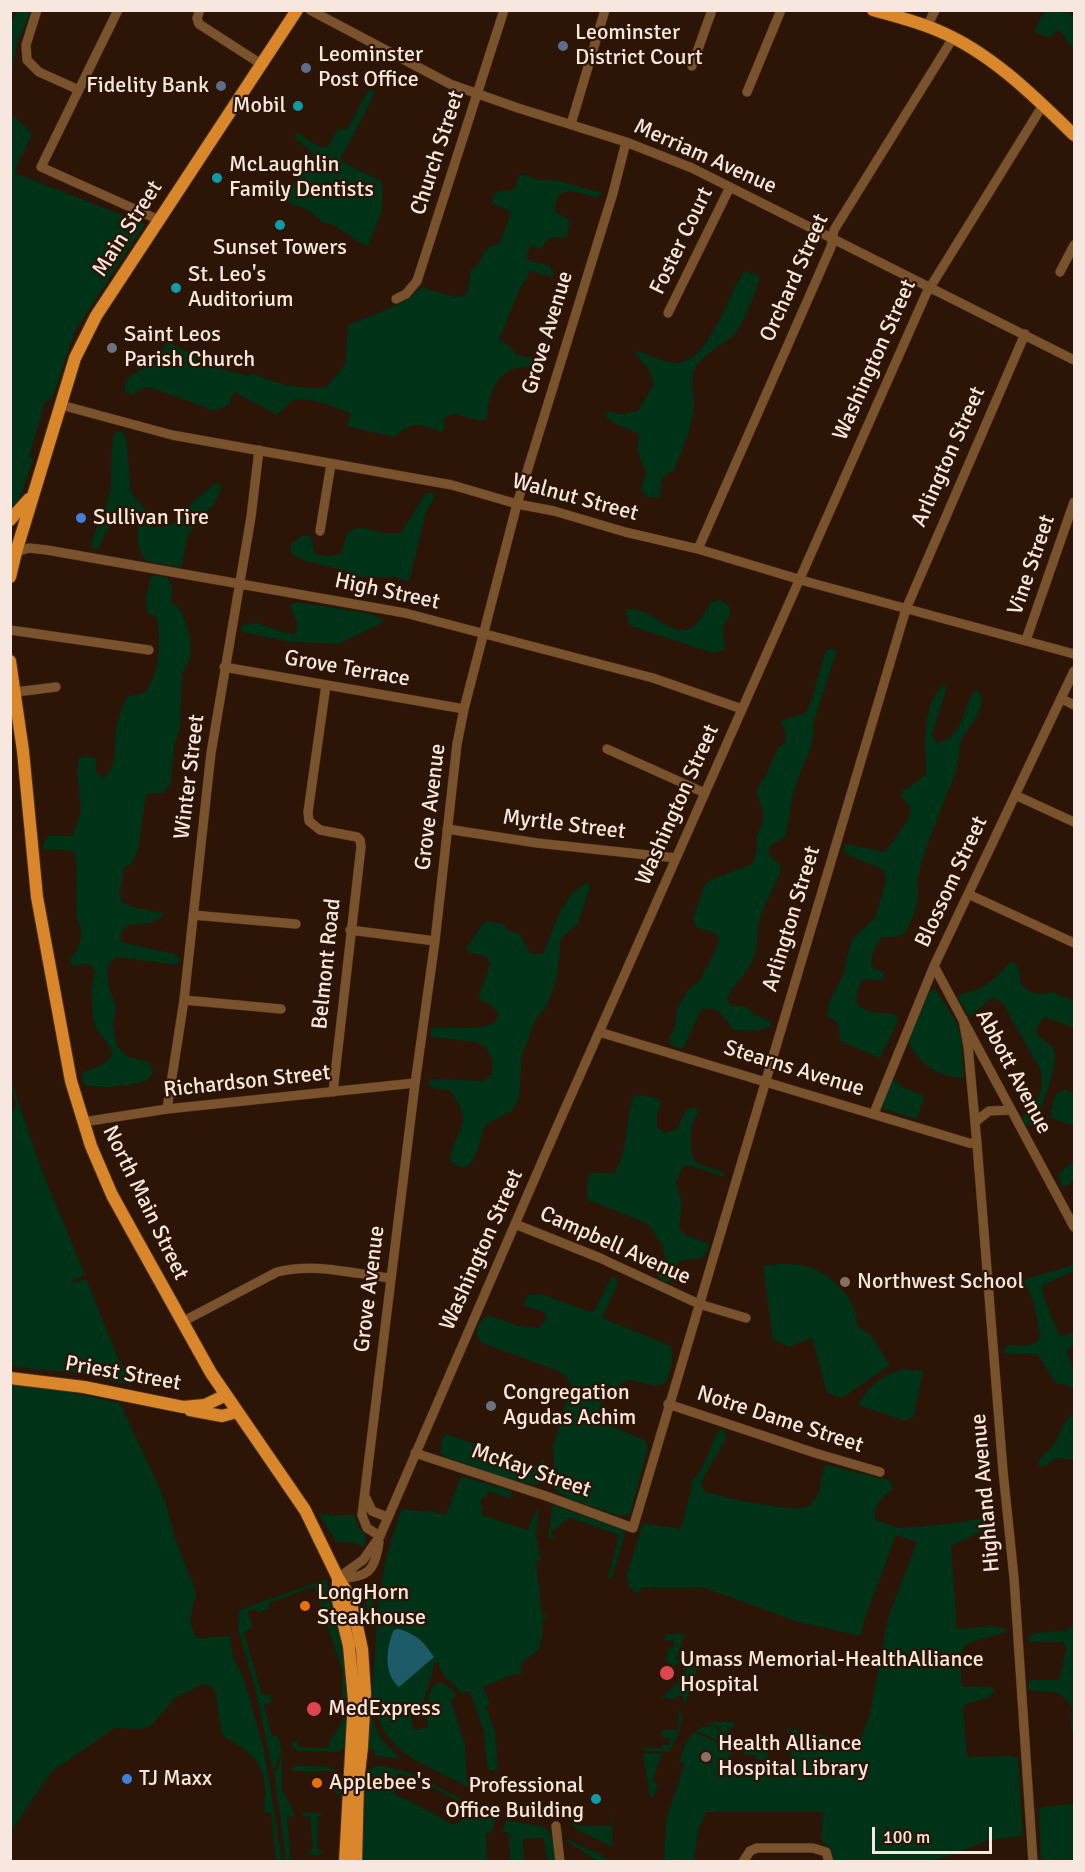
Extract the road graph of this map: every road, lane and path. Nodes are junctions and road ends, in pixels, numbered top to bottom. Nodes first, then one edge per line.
1 (37, 10) edge
2 (118, 10) edge
3 (200, 10) edge
4 (297, 10) edge
5 (310, 10) edge
6 (504, 10) edge
7 (605, 10) edge
8 (712, 10) edge
9 (781, 10) edge
10 (935, 10) edge
11 (881, 11) edge
12 (927, 27) junction
13 (954, 38) junction
14 (261, 64) junction
15 (692, 66) dead end
16 (79, 90) junction
17 (747, 92) dead end
18 (476, 94) junction
19 (1043, 105) junction
20 (571, 124) junction
21 (1074, 135) edge
22 (626, 142) junction
23 (730, 187) junction
24 (159, 220) junction
25 (832, 238) junction
26 (1074, 245) edge
27 (1060, 272) dead end
28 (929, 286) junction
29 (396, 299) dead end
30 (668, 313) dead end
31 (1025, 334) junction
32 (1074, 360) edge
33 (61, 405) junction
34 (259, 450) junction
35 (331, 464) junction
36 (35, 490) junction
37 (1074, 502) edge
38 (517, 504) junction
39 (10, 520) edge
40 (320, 531) dead end
41 (17, 546) edge
42 (698, 549) junction
43 (10, 577) edge
44 (800, 580) junction
45 (238, 584) junction
46 (906, 609) junction
47 (10, 630) edge
48 (483, 634) junction
49 (1026, 640) junction
50 (149, 650) dead end
51 (1074, 654) edge
52 (10, 661) edge
53 (224, 667) junction
54 (1074, 671) edge
55 (326, 685) junction
56 (56, 687) dead end
57 (16, 692) junction
58 (1062, 699) junction
59 (1074, 705) edge
60 (464, 709) junction
61 (742, 709) junction
62 (607, 749) dead end
63 (705, 793) junction
64 (1015, 795) junction
65 (1074, 822) edge
66 (447, 829) junction
67 (676, 858) junction
68 (968, 894) junction
69 (193, 915) junction
70 (296, 924) dead end
71 (350, 930) junction
72 (435, 941) junction
73 (1074, 943) edge
74 (934, 966) junction
75 (184, 1000) junction
76 (281, 1010) dead end
77 (963, 1019) junction
78 (599, 1032) junction
79 (765, 1081) junction
80 (415, 1083) junction
81 (333, 1092) junction
82 (167, 1109) junction
83 (1011, 1110) junction
84 (874, 1113) junction
85 (83, 1122) junction
86 (975, 1122) junction
87 (977, 1144) junction
88 (515, 1224) junction
89 (1074, 1227) edge
90 (392, 1278) junction
91 (699, 1304) junction
92 (746, 1318) dead end
93 (182, 1322) junction
94 (10, 1378) edge
95 (226, 1395) junction
96 (668, 1404) junction
97 (183, 1407) junction
98 (237, 1412) junction
99 (415, 1453) junction
100 (880, 1472) dead end
101 (365, 1495) junction
102 (387, 1517) junction
103 (633, 1528) joint
104 (380, 1536) junction
105 (338, 1578) junction
106 (556, 1826) dead end
107 (345, 1862) edge
108 (356, 1862) edge
109 (560, 1862) edge
110 (743, 1862) edge
111 (829, 1862) edge
112 (1033, 1862) edge

1 - 16 street
2 - 16 street
3 - 14 street
4 - 14 main road, Main Street
5 - 18 street, Merriam Avenue
6 - 18 street, Church Street
7 - 20 street
8 - 15 street
9 - 17 street
10 - 12 street
11 - 12 main road
12 - 13 main road
13 - 19 main road
13 - 25 street, Orchard Street
14 - 24 main road, Main Street
16 - 24 street
18 - 20 street, Merriam Avenue
18 - 29 street, Church Street
19 - 21 main road
19 - 28 street, Washington Street
20 - 22 street, Merriam Avenue
22 - 23 street, Merriam Avenue
22 - 38 street, Grove Avenue
23 - 25 street, Merriam Avenue
23 - 30 street, Foster Court
24 - 33 main road, Main Street
25 - 28 street, Merriam Avenue
25 - 42 street, Orchard Street
26 - 27 street
28 - 31 street, Merriam Avenue
28 - 44 street, Washington Street
31 - 32 street, Merriam Avenue
31 - 46 street, Arlington Street
33 - 34 street, Walnut Street
33 - 36 main road, Main Street
34 - 35 street, Walnut Street
34 - 45 street, Winter Street
35 - 38 street, Walnut Street
35 - 40 street
36 - 39 main road
36 - 41 main road
37 - 49 street, Vine Street
38 - 42 street, Walnut Street
38 - 48 street, Grove Avenue
41 - 43 main road
41 - 45 street, High Street
42 - 44 street, Walnut Street
44 - 46 street, Walnut Street
44 - 61 street, Washington Street
45 - 48 street, High Street
45 - 53 street, Winter Street
46 - 49 street, Walnut Street
46 - 79 street, Arlington Street
47 - 50 street
48 - 60 street, Grove Avenue
48 - 61 street, High Street
49 - 51 street, Walnut Street
52 - 57 main road, North Main Street
53 - 55 street, Grove Terrace
53 - 69 street, Winter Street
54 - 58 street, Blossom Street
55 - 60 street, Grove Terrace
55 - 71 street, Belmont Road
56 - 57 street
57 - 85 main road, North Main Street
58 - 59 street
58 - 64 street, Blossom Street
60 - 66 street, Grove Avenue
61 - 63 street, Washington Street
62 - 63 street
63 - 67 street, Washington Street
64 - 65 street
64 - 68 street, Blossom Street
66 - 67 street, Myrtle Street
66 - 72 street, Grove Avenue
67 - 78 street, Washington Street
68 - 73 street
68 - 74 street, Blossom Street
69 - 70 street
69 - 75 street, Winter Street
71 - 72 street
71 - 81 street, Belmont Road
72 - 80 street, Grove Avenue
74 - 77 street, Abbott Avenue
74 - 84 street, Blossom Street
75 - 76 street
75 - 82 street, Winter Street
77 - 83 street, Abbott Avenue
77 - 86 street, Highland Avenue
78 - 79 street, Stearns Avenue
78 - 88 street, Washington Street
79 - 84 street, Stearns Avenue
79 - 91 street, Arlington Street
80 - 81 street, Richardson Street
80 - 90 street, Grove Avenue
81 - 82 street, Richardson Street
82 - 85 street, Richardson Street
83 - 86 street
83 - 89 street, Abbott Avenue
84 - 87 street, Stearns Avenue
85 - 93 main road, North Main Street
86 - 87 street, Highland Avenue
87 - 112 street, Highland Avenue
88 - 91 street, Campbell Avenue
88 - 99 street, Washington Street
90 - 93 street
90 - 101 street, Grove Avenue
91 - 92 street, Campbell Avenue
91 - 96 street, Arlington Street
93 - 95 main road, North Main Street
94 - 97 main road, Priest Street
95 - 97 main road, Priest Street
95 - 98 main road, North Main Street
96 - 100 street, Notre Dame Street
96 - 103 street, Arlington Street
97 - 98 main road
98 - 105 main road, North Main Street
99 - 102 street, Washington Street
99 - 103 street, McKay Street
101 - 102 street
101 - 104 street, Grove Avenue
102 - 104 street, Washington Street
104 - 105 street, Washington Street
105 - 107 main road, North Main Street
105 - 108 main road, North Main Street
106 - 109 street
110 - 111 street

